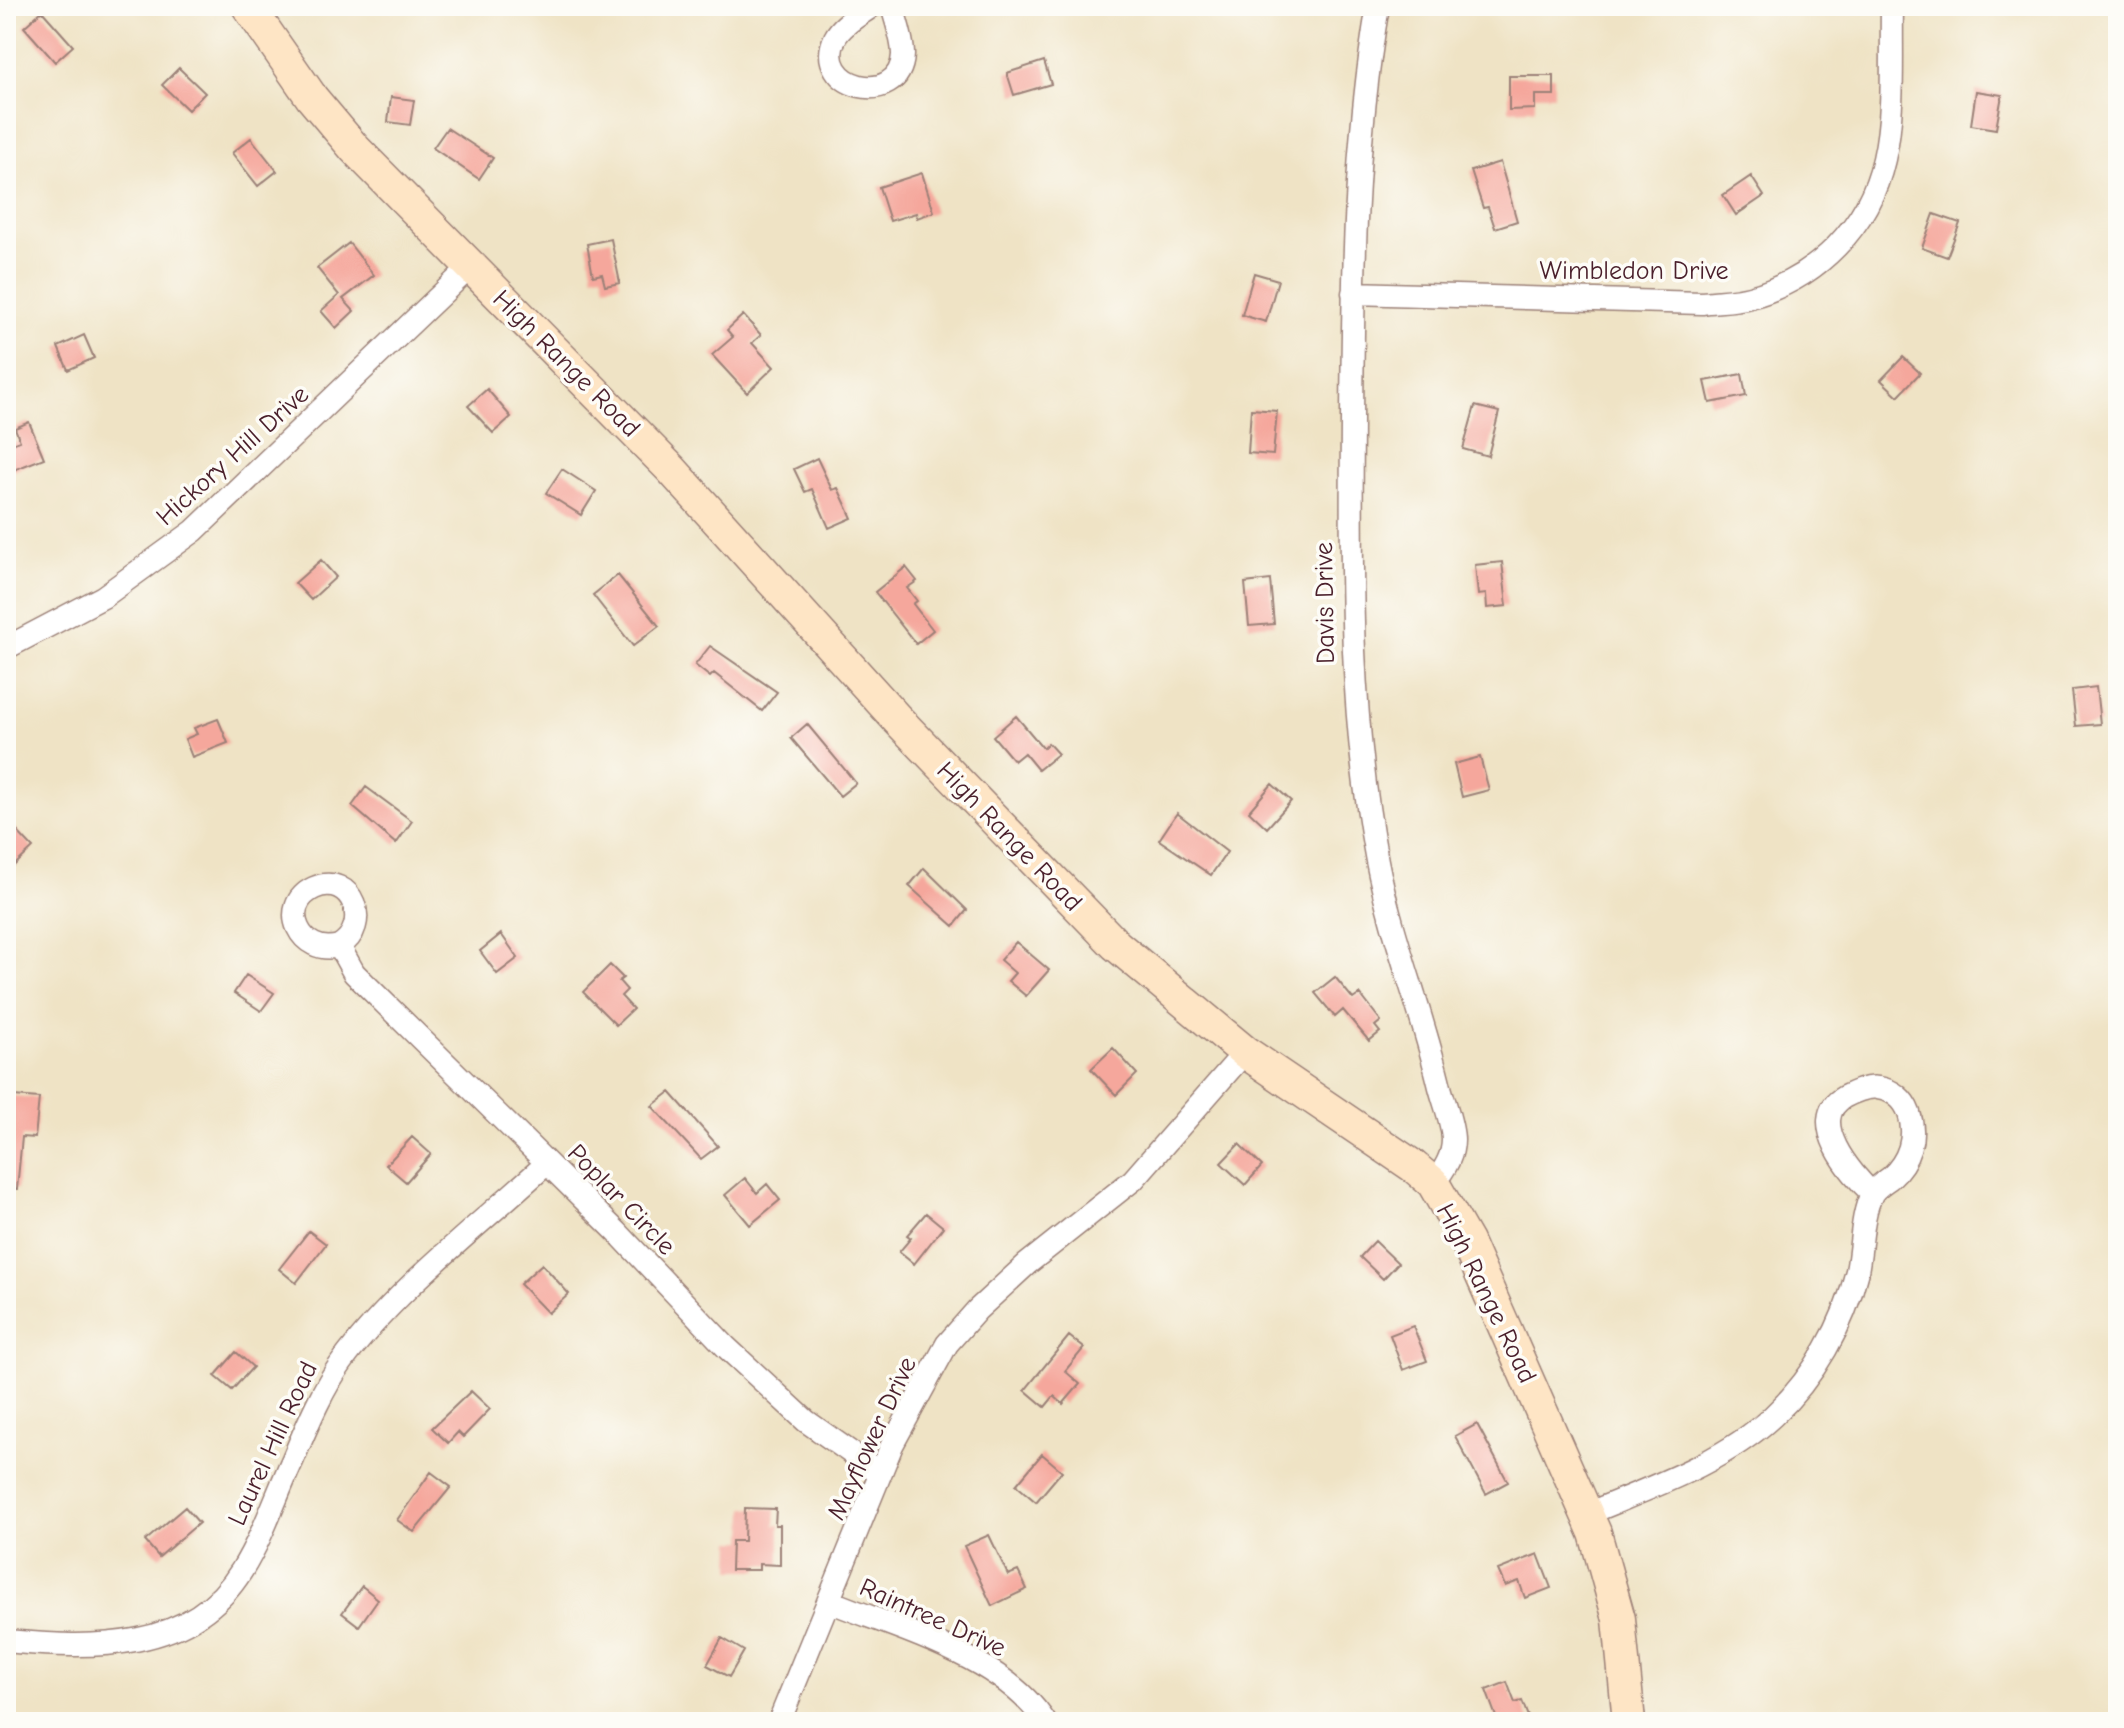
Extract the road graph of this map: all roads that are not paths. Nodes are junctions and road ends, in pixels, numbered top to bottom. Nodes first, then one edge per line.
1 (248, 6) edge
2 (872, 6) edge
3 (892, 6) edge
4 (1378, 6) edge
5 (1892, 6) edge
6 (470, 267) junction
7 (1353, 293) junction
8 (6, 648) edge
9 (339, 946) dead end
10 (1245, 1052) junction
11 (547, 1163) junction
12 (1433, 1183) junction
13 (1872, 1193) junction
14 (880, 1473) junction
15 (1587, 1514) junction
16 (829, 1601) junction
17 (6, 1641) edge
18 (779, 1722) edge
19 (1045, 1722) edge
20 (1629, 1722) edge

1 - 6 street, High Range Road
2 - 3 street
4 - 7 street, Davis Drive
5 - 7 street, Wimbledon Drive
6 - 8 street, Hickory Hill Drive
6 - 10 street, High Range Road
7 - 12 street, Davis Drive
9 - 11 street, Poplar Circle
10 - 12 street, High Range Road
10 - 14 street, Mayflower Drive
11 - 14 street, Poplar Circle
11 - 17 street, Laurel Hill Road
12 - 15 street, High Range Road
13 - 13 street
13 - 15 street
14 - 16 street, Mayflower Drive
15 - 20 street, High Range Road
16 - 18 street, Mayflower Drive
16 - 19 street, Raintree Drive

